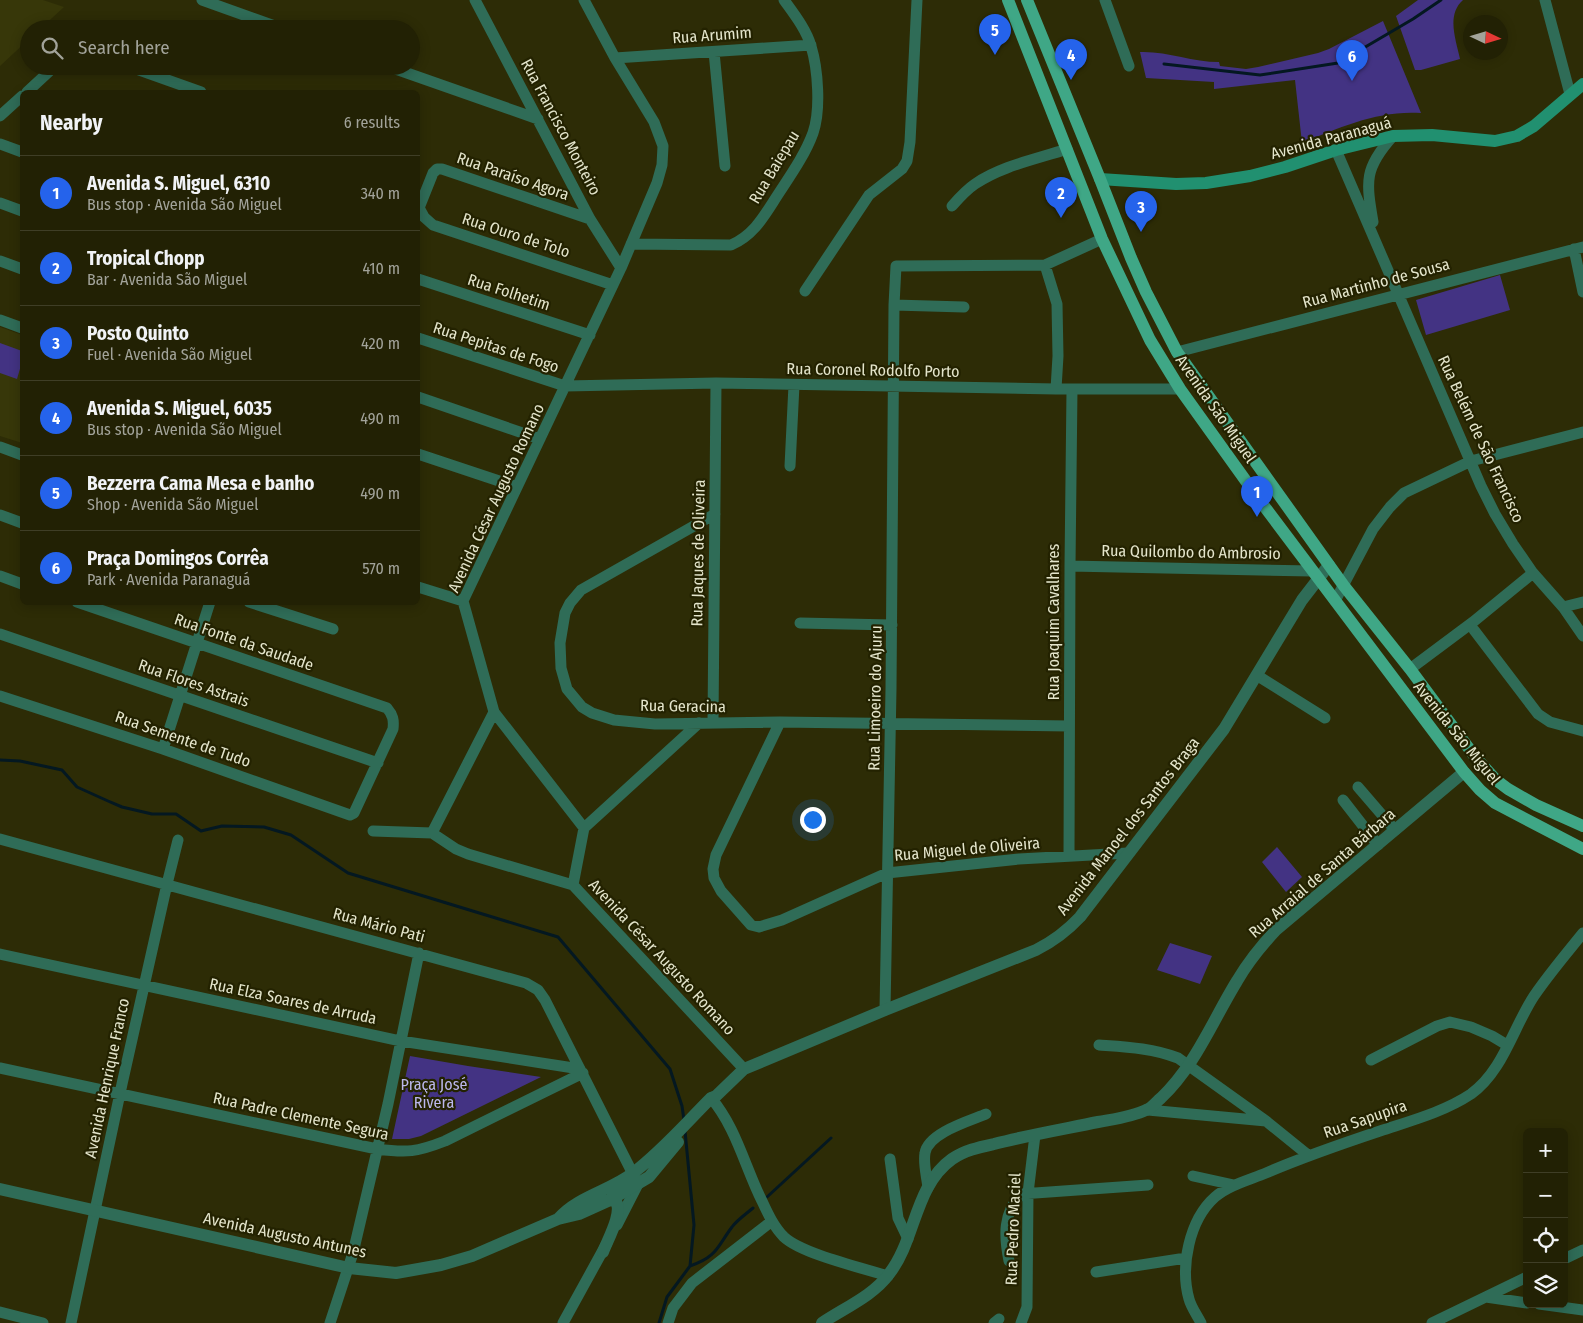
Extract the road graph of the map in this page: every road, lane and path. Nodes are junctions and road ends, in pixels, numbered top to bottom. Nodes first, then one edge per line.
1 (202, 0) edge
2 (475, 0) edge
3 (584, 0) edge
4 (784, 0) edge
5 (917, 0) edge
6 (1008, 0) edge
7 (1027, 0) edge
8 (1105, 0) edge
9 (1545, 0) edge
10 (258, 20) edge
11 (811, 45) junction
12 (714, 52) junction
13 (615, 58) junction
14 (1130, 66) dead end
15 (45, 75) edge
16 (153, 75) edge
17 (413, 75) edge
18 (1583, 84) edge
19 (29, 90) edge
20 (195, 90) edge
21 (1570, 94) junction
22 (20, 98) edge
23 (0, 116) edge
24 (538, 118) junction
25 (1392, 136) junction
26 (0, 144) edge
27 (1336, 150) junction
28 (20, 151) edge
29 (1069, 155) junction
30 (725, 166) dead end
31 (1100, 180) junction
32 (420, 202) edge
33 (0, 203) edge
34 (952, 206) dead end
35 (20, 210) edge
36 (420, 210) edge
37 (590, 219) junction
38 (1102, 239) junction
39 (1376, 241) junction
40 (631, 244) junction
41 (1578, 248) edge
42 (0, 261) edge
43 (1045, 264) junction
44 (20, 268) edge
45 (621, 268) junction
46 (420, 280) edge
47 (613, 285) junction
48 (805, 291) dead end
49 (1583, 292) edge
50 (1398, 294) junction
51 (894, 305) junction
52 (964, 307) dead end
53 (0, 320) edge
54 (20, 327) edge
55 (590, 335) junction
56 (420, 339) edge
57 (1177, 352) junction
58 (716, 383) junction
59 (794, 384) junction
60 (565, 386) junction
61 (894, 387) junction
62 (1180, 388) junction
63 (1056, 389) junction
64 (1072, 389) junction
65 (420, 398) edge
66 (1583, 432) edge
67 (540, 439) junction
68 (0, 447) edge
69 (20, 454) edge
70 (420, 455) edge
71 (1470, 461) junction
72 (790, 466) dead end
73 (517, 487) junction
74 (715, 514) junction
75 (0, 515) edge
76 (20, 522) edge
77 (1329, 565) junction
78 (1070, 566) junction
79 (1533, 573) junction
80 (1316, 575) junction
81 (0, 576) edge
82 (20, 583) edge
83 (1344, 586) junction
84 (420, 588) edge
85 (463, 601) junction
86 (1335, 602) junction
87 (1583, 602) edge
88 (85, 605) edge
89 (209, 605) edge
90 (258, 605) edge
91 (1562, 607) junction
92 (800, 623) dead end
93 (892, 625) junction
94 (333, 629) dead end
95 (1474, 630) dead end
96 (0, 634) edge
97 (1583, 636) edge
98 (197, 644) junction
99 (1410, 669) junction
100 (1258, 676) junction
101 (0, 696) edge
102 (180, 696) junction
103 (494, 712) junction
104 (1325, 718) dead end
105 (780, 722) junction
106 (699, 723) junction
107 (713, 723) junction
108 (891, 724) junction
109 (1069, 726) junction
110 (1583, 731) edge
111 (163, 749) junction
112 (378, 763) junction
113 (1464, 772) junction
114 (1358, 787) dead end
115 (1343, 800) dead end
116 (1582, 822) edge
117 (584, 828) junction
118 (1395, 830) junction
119 (373, 831) dead end
120 (432, 833) junction
121 (0, 839) edge
122 (178, 840) dead end
123 (1378, 845) junction
124 (1583, 849) edge
125 (1128, 853) junction
126 (1069, 856) junction
127 (888, 872) junction
128 (167, 884) junction
129 (573, 885) junction
130 (1583, 933) edge
131 (419, 953) junction
132 (0, 954) edge
133 (144, 985) junction
134 (885, 1010) junction
135 (401, 1041) junction
136 (1100, 1045) dead end
137 (1507, 1045) junction
138 (1371, 1060) dead end
139 (1189, 1065) junction
140 (0, 1068) edge
141 (744, 1069) junction
142 (582, 1071) junction
143 (120, 1094) junction
144 (713, 1098) junction
145 (1148, 1110) junction
146 (986, 1114) dead end
147 (1266, 1121) junction
148 (1034, 1135) junction
149 (377, 1149) junction
150 (1308, 1155) junction
151 (890, 1159) dead end
152 (1193, 1176) dead end
153 (635, 1179) junction
154 (1148, 1185) dead end
155 (1234, 1185) junction
156 (928, 1188) junction
157 (0, 1189) edge
158 (1028, 1193) junction
159 (610, 1200) junction
160 (95, 1210) junction
161 (558, 1219) junction
162 (772, 1221) junction
163 (908, 1240) junction
164 (1583, 1250) edge
165 (603, 1252) junction
166 (1568, 1257) edge
167 (1186, 1258) junction
168 (1009, 1261) dead end
169 (349, 1268) junction
170 (1096, 1272) dead end
171 (888, 1276) junction
172 (1523, 1279) edge
173 (1486, 1297) junction
174 (1523, 1302) edge
175 (1568, 1308) edge
176 (1583, 1310) edge
177 (2, 1314) edge
178 (43, 1323) edge
179 (71, 1323) edge
180 (330, 1323) edge
181 (563, 1323) edge
182 (668, 1323) edge
183 (822, 1323) edge
184 (1021, 1323) edge
185 (1201, 1323) edge
186 (1432, 1323) edge

1 - 10 street
2 - 24 street, Rua Francisco Monteiro
3 - 13 street, Avenida César Augusto Romano
4 - 11 street, Rua Baiepau
5 - 48 street
6 - 29 main road, Avenida São Miguel
7 - 31 main road, Avenida São Miguel
8 - 14 street
9 - 21 street
11 - 12 street, Rua Arumim
11 - 40 street, Rua Baiepau
12 - 13 street, Rua Arumim
12 - 30 street
13 - 40 street, Avenida César Augusto Romano
15 - 19 street
16 - 20 street
17 - 24 street
18 - 21 main road, Avenida Paranaguá
21 - 25 main road, Avenida Paranaguá
22 - 23 street
24 - 37 street, Rua Francisco Monteiro
25 - 27 main road, Avenida Paranaguá
25 - 39 street, Rua Belém de São Francisco
26 - 28 street
27 - 31 main road, Avenida Paranaguá
27 - 39 street, Rua Belém de São Francisco
29 - 31 main road
29 - 34 street
29 - 38 main road, Avenida São Miguel
31 - 57 main road, Avenida São Miguel
32 - 37 street, Rua Paraíso Agora
33 - 35 street
36 - 47 street, Rua Ouro de Tolo
37 - 45 street, Rua Francisco Monteiro
38 - 43 street
38 - 62 main road, Avenida São Miguel
39 - 50 street, Rua Belém de São Francisco
40 - 45 street, Avenida César Augusto Romano
41 - 49 street
41 - 50 street, Rua Martinho de Sousa
42 - 44 street
43 - 51 street, Rua Limoeiro do Ajuru
43 - 63 street
45 - 47 street, Avenida César Augusto Romano
46 - 55 street, Rua Folhetim
47 - 55 street, Avenida César Augusto Romano
50 - 57 street, Rua Martinho de Sousa
50 - 71 street, Rua Belém de São Francisco
51 - 52 street
51 - 61 street, Rua Limoeiro do Ajuru
53 - 54 street
55 - 60 street, Avenida César Augusto Romano
56 - 60 street, Rua Pepitas de Fogo
57 - 77 main road, Avenida São Miguel
58 - 59 street, Rua Coronel Rodolfo Porto
58 - 60 street, Rua Coronel Rodolfo Porto
58 - 74 street, Rua Jaques de Oliveira
59 - 61 street, Rua Coronel Rodolfo Porto
59 - 72 street
60 - 67 street, Avenida César Augusto Romano
61 - 63 street, Rua Coronel Rodolfo Porto
61 - 93 street, Rua Limoeiro do Ajuru
62 - 64 street, Rua Coronel Rodolfo Porto
62 - 80 main road, Avenida São Miguel
63 - 64 street, Rua Coronel Rodolfo Porto
64 - 78 street, Rua Joaquim Cavalhares
65 - 67 street
66 - 71 street
67 - 73 street, Avenida César Augusto Romano
68 - 69 street
70 - 73 street
71 - 79 street, Rua Belém de São Francisco
71 - 83 street
73 - 85 street, Avenida César Augusto Romano
74 - 106 street, Rua Geracina
74 - 107 street, Rua Jaques de Oliveira
75 - 76 street
77 - 80 street, Avenida Manoel dos Santos Braga
77 - 83 main road, Avenida São Miguel
78 - 80 street, Rua Quilombo do Ambrosio
78 - 109 street, Rua Joaquim Cavalhares
79 - 91 street, Rua Belém de São Francisco
79 - 99 street
80 - 86 main road, Avenida São Miguel
80 - 100 street, Avenida Manoel dos Santos Braga
81 - 82 street
83 - 86 street
83 - 99 main road, Avenida São Miguel
84 - 85 street
85 - 103 street, Avenida César Augusto Romano
86 - 113 main road, Avenida São Miguel
87 - 91 street
88 - 98 street, Rua Fonte da Saudade
89 - 98 street
90 - 94 street
91 - 97 street, Rua Belém de São Francisco
92 - 93 street
93 - 108 street, Rua Limoeiro do Ajuru
95 - 110 street
96 - 102 street, Rua Flores Astrais
98 - 102 street
98 - 112 street, Rua Fonte da Saudade
99 - 116 main road, Avenida São Miguel
100 - 104 street
100 - 125 street, Avenida Manoel dos Santos Braga
101 - 111 street, Rua Semente de Tudo
102 - 111 street
102 - 112 street, Rua Flores Astrais
103 - 117 street, Avenida César Augusto Romano
103 - 120 street
105 - 107 street, Rua Geracina
105 - 108 street, Rua Geracina
105 - 127 street, Rua Miguel de Oliveira
106 - 107 street, Rua Geracina
106 - 117 street
108 - 109 street, Rua Geracina
108 - 127 street, Rua Limoeiro do Ajuru
109 - 126 street, Rua Joaquim Cavalhares
111 - 112 street, Rua Semente de Tudo
113 - 118 street, Rua Arraial de Santa Bárbara
113 - 124 main road, Avenida São Miguel
114 - 118 street
115 - 123 street
117 - 129 street, Avenida César Augusto Romano
118 - 123 street, Rua Arraial de Santa Bárbara
119 - 120 street
120 - 129 street
121 - 128 street, Rua Mário Pati
122 - 128 street, Avenida Henrique Franco
123 - 139 street, Rua Arraial de Santa Bárbara
125 - 126 street, Rua Miguel de Oliveira
125 - 134 street, Avenida Manoel dos Santos Braga
126 - 127 street, Rua Miguel de Oliveira
127 - 134 street, Rua Limoeiro do Ajuru
128 - 131 street, Rua Mário Pati
128 - 133 street, Avenida Henrique Franco
129 - 141 street, Avenida César Augusto Romano
130 - 137 street, Rua Sapupira
131 - 135 street
131 - 142 street, Rua Mário Pati
132 - 133 street, Rua Elza Soares de Arruda
133 - 135 street, Rua Elza Soares de Arruda
133 - 143 street, Avenida Henrique Franco
134 - 141 street, Avenida Manoel dos Santos Braga
135 - 142 street, Rua Elza Soares de Arruda
135 - 149 street
136 - 139 street
137 - 138 street
137 - 150 street, Rua Sapupira
139 - 145 street, Rua Arraial de Santa Bárbara
139 - 147 street
140 - 143 street, Rua Padre Clemente Segura
141 - 144 street, Avenida Manoel dos Santos Braga
142 - 149 street, Rua Padre Clemente Segura
142 - 153 street, Rua Mário Pati
143 - 149 street, Rua Padre Clemente Segura
143 - 160 street, Avenida Henrique Franco
144 - 153 street, Avenida Augusto Antunes
144 - 162 street
145 - 147 street
145 - 148 street, Rua Arraial de Santa Bárbara
146 - 156 street
147 - 150 street
148 - 156 street, Rua Arraial de Santa Bárbara
148 - 158 street, Rua Pedro Maciel
149 - 169 street
150 - 155 street, Rua Sapupira
151 - 163 street
152 - 155 street
153 - 159 street, Avenida Augusto Antunes
153 - 161 street, Avenida Augusto Antunes
153 - 165 street
154 - 158 street
155 - 167 street, Rua Sapupira
156 - 163 street, Rua Arraial de Santa Bárbara
157 - 160 street, Avenida Augusto Antunes
158 - 168 street
158 - 184 street, Rua Pedro Maciel
159 - 161 street, Avenida Augusto Antunes
159 - 165 street
160 - 169 street, Avenida Augusto Antunes
160 - 179 street, Avenida Henrique Franco
161 - 169 street, Avenida Augusto Antunes
162 - 171 street
162 - 182 street
163 - 171 street, Rua Arraial de Santa Bárbara
164 - 166 street
165 - 181 street
167 - 170 street
167 - 185 street, Rua Sapupira
169 - 180 street
171 - 183 street, Rua Arraial de Santa Bárbara
172 - 173 street
173 - 174 street
173 - 186 street
175 - 176 street
177 - 178 street

